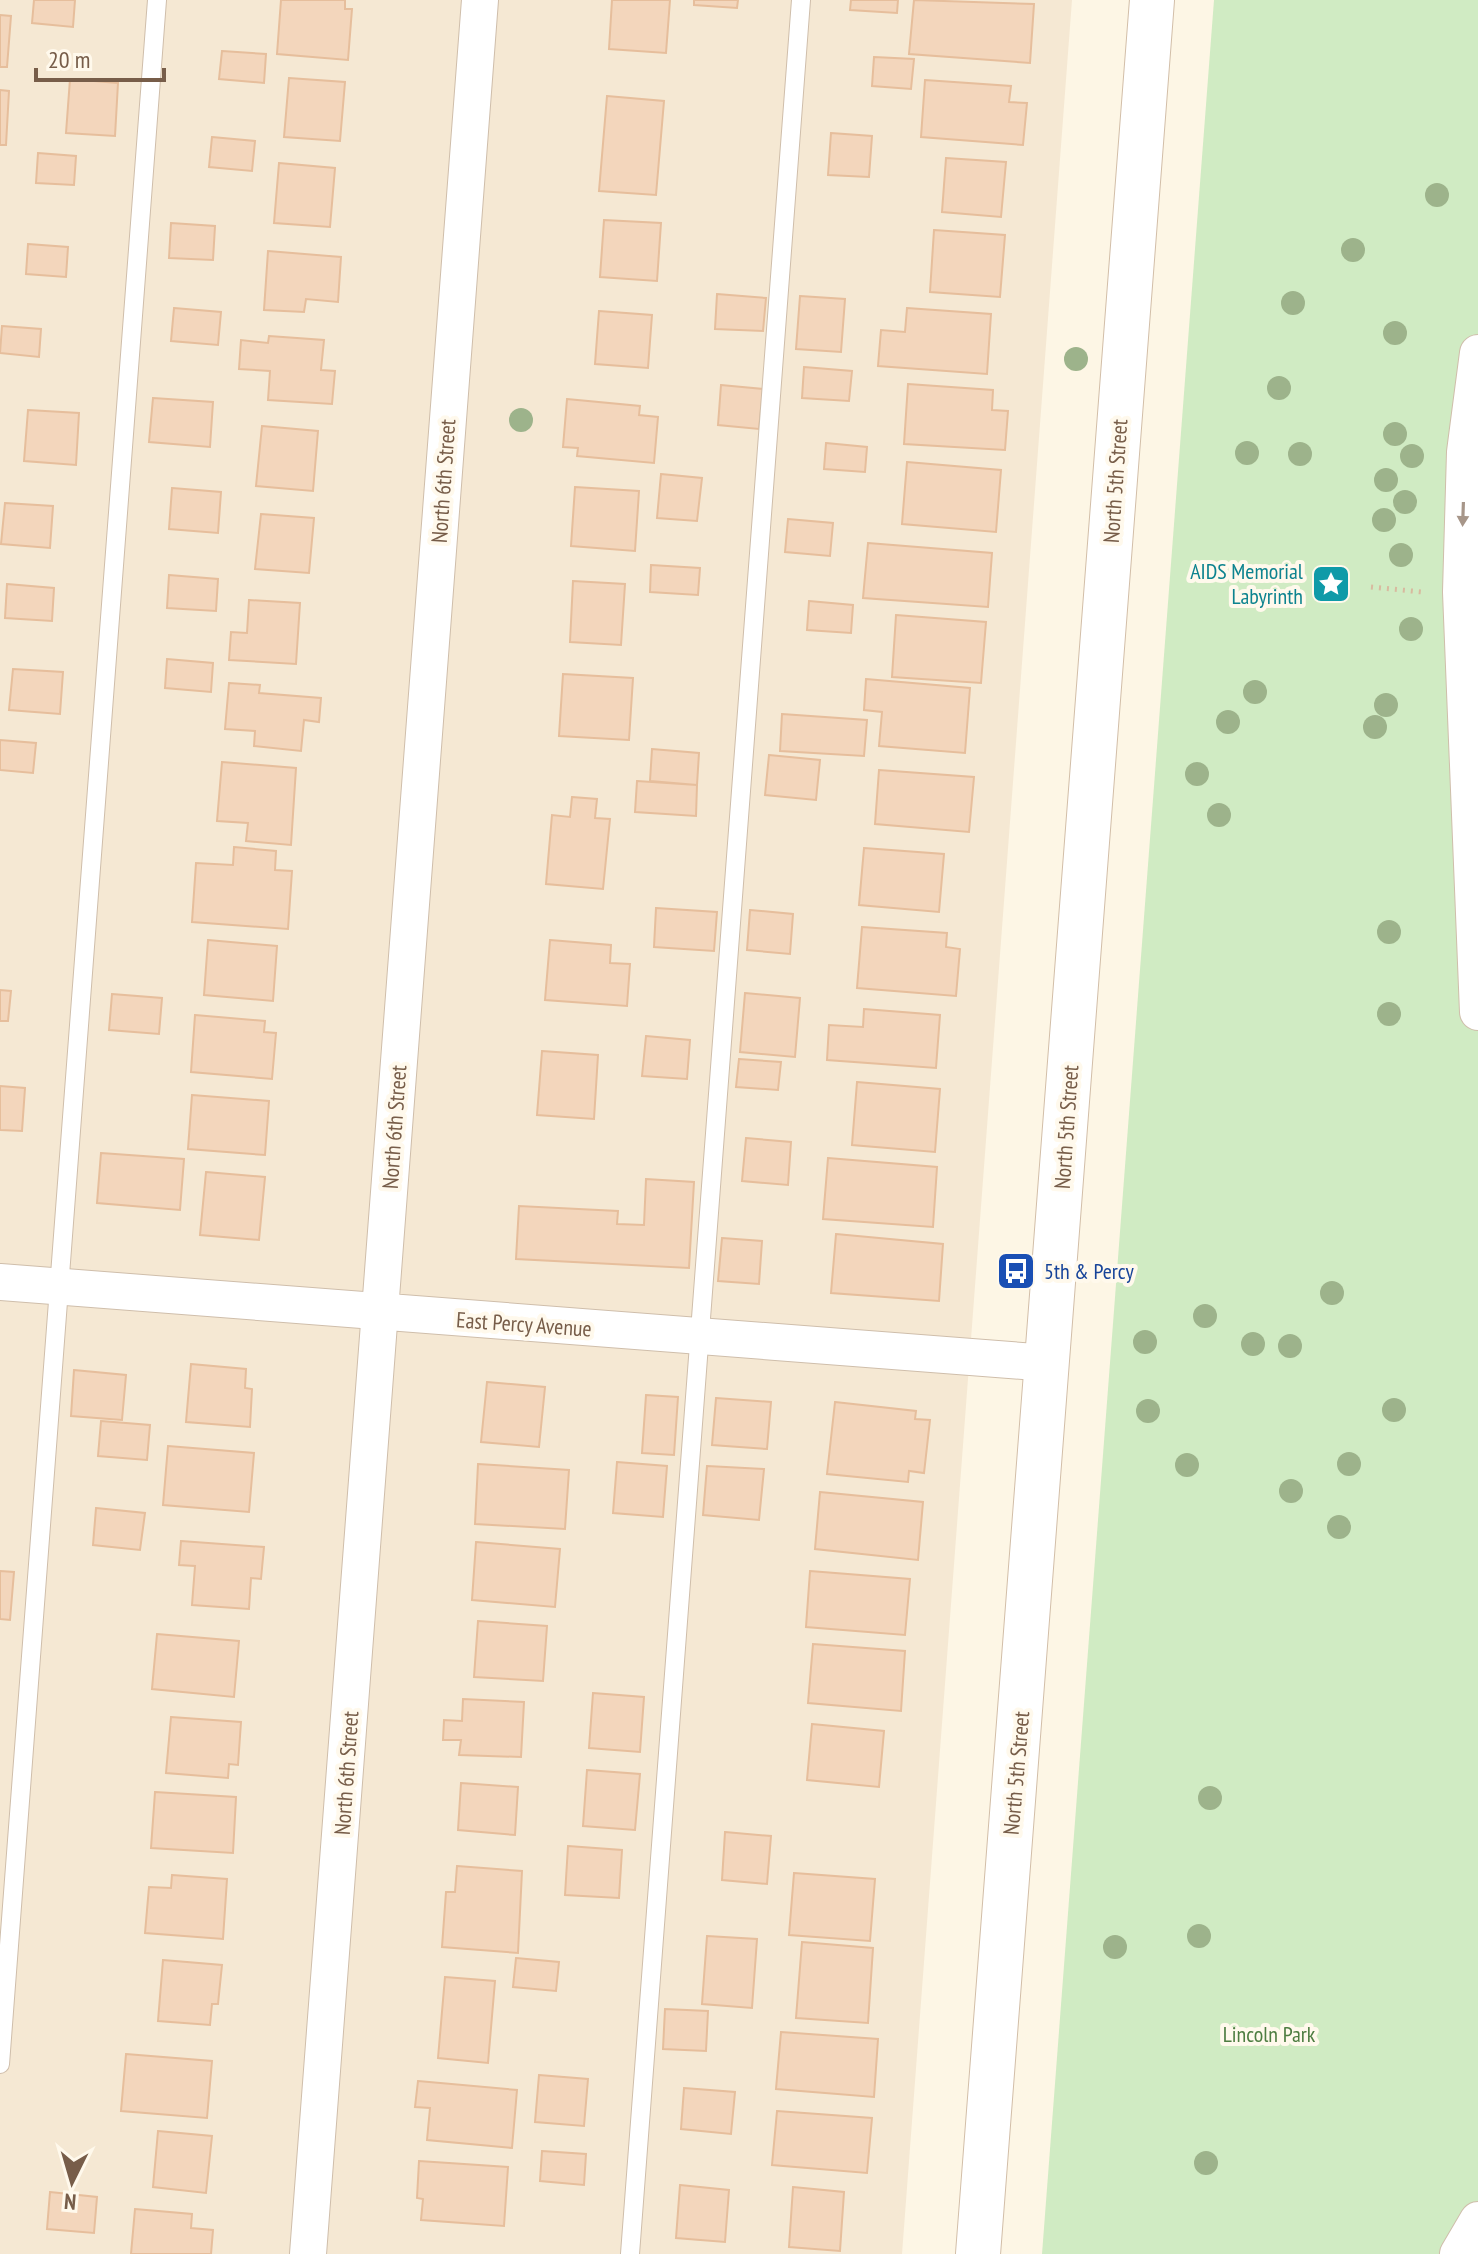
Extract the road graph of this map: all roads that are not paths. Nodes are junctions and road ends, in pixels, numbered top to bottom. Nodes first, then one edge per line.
1 (157, 0) edge
2 (480, 0) edge
3 (801, 0) edge
4 (1152, 0) edge
5 (1478, 353) edge
6 (1478, 1012) edge
7 (0, 1282) edge
8 (57, 1287) junction
9 (380, 1312) junction
10 (700, 1337) junction
11 (1049, 1363) junction
12 (0, 2064) edge
13 (1478, 2220) edge
14 (308, 2254) edge
15 (630, 2254) edge
16 (978, 2254) edge
17 (1458, 2254) edge

1 - 8 lane
2 - 9 street, North 6th Street
3 - 10 lane
4 - 11 main road, North 5th Street
5 -> 6 street
7 - 8 street, East Percy Avenue
8 - 9 street, East Percy Avenue
8 - 12 lane
9 - 10 street, East Percy Avenue
9 - 14 street, North 6th Street
10 - 11 street, East Percy Avenue
10 - 15 lane
11 - 16 main road, North 5th Street
13 - 17 street

